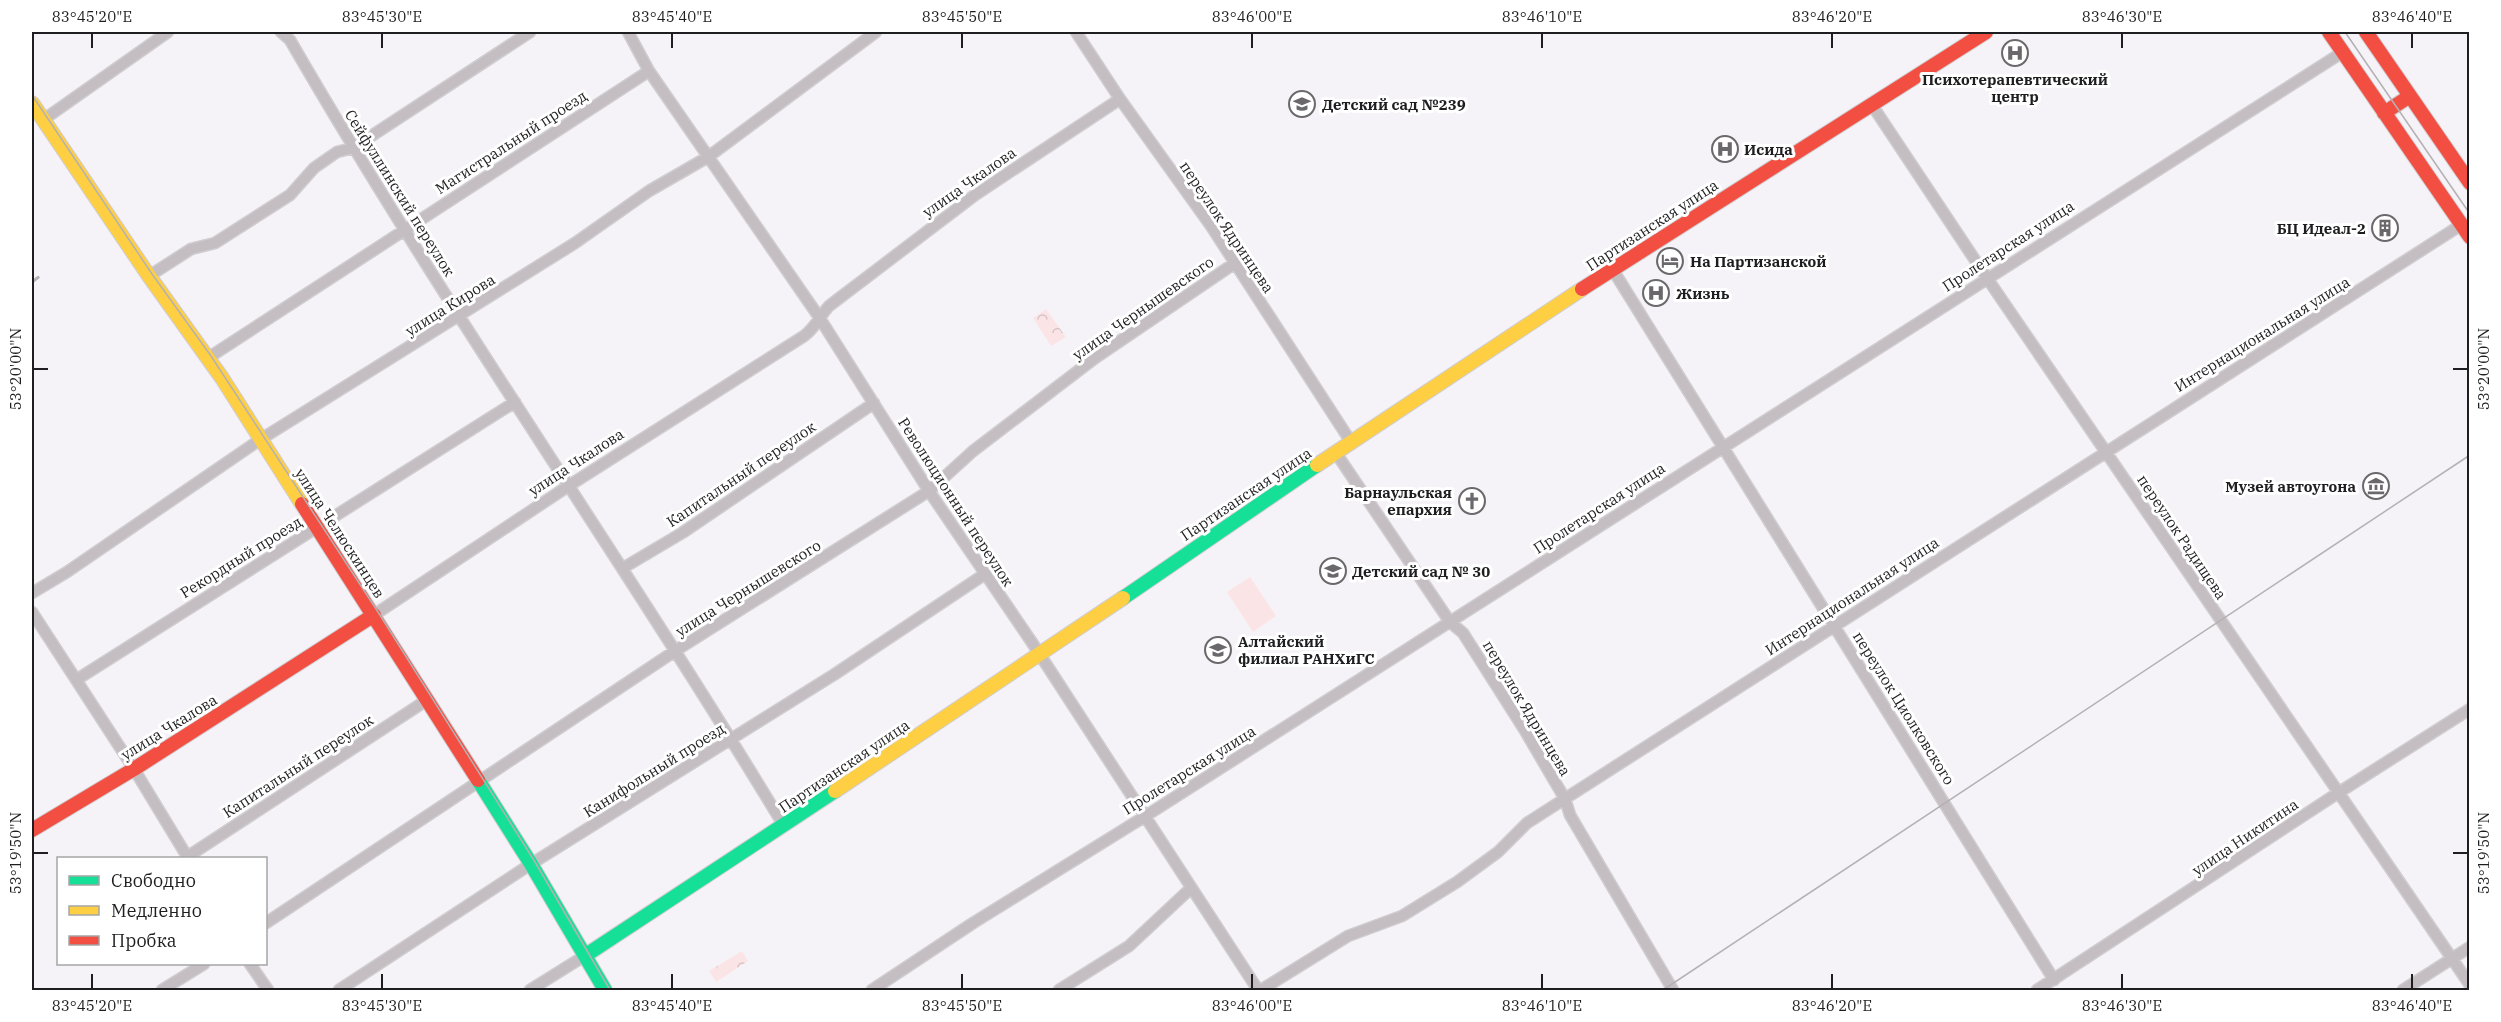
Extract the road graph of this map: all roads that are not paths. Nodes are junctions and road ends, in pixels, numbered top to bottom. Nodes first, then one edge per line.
1 (168, 32) edge
2 (281, 32) edge
3 (530, 32) edge
4 (628, 32) edge
5 (876, 32) edge
6 (1076, 32) edge
7 (1986, 32) edge
8 (2329, 32) edge
9 (2370, 33) edge
10 (2343, 52) junction
11 (649, 71) junction
12 (2410, 96) junction
13 (1120, 99) junction
14 (32, 103) edge
15 (1872, 105) junction
16 (2384, 113) junction
17 (43, 120) junction
18 (353, 148) junction
19 (708, 157) junction
20 (2469, 183) edge
21 (2461, 225) junction
22 (404, 230) junction
23 (2469, 237) edge
24 (1235, 263) junction
25 (1613, 270) junction
26 (149, 276) junction
27 (1987, 278) junction
28 (459, 317) junction
29 (819, 317) junction
30 (208, 358) junction
31 (515, 402) junction
32 (874, 404) junction
33 (261, 439) junction
34 (1351, 442) junction
35 (1722, 446) junction
36 (2105, 451) junction
37 (1336, 453) junction
38 (570, 485) junction
39 (929, 491) junction
40 (317, 527) junction
41 (624, 568) junction
42 (985, 574) junction
43 (32, 593) edge
44 (32, 612) edge
45 (374, 615) junction
46 (1450, 622) junction
47 (1835, 624) junction
48 (675, 651) junction
49 (1040, 655) junction
50 (76, 680) junction
51 (427, 700) junction
52 (2469, 710) edge
53 (731, 738) junction
54 (134, 769) junction
55 (477, 781) junction
56 (2338, 793) junction
57 (1565, 799) junction
58 (1144, 817) junction
59 (784, 826) junction
60 (32, 830) edge
61 (186, 857) edge
62 (189, 857) edge
63 (531, 864) junction
64 (1190, 889) junction
65 (267, 922) edge
66 (2469, 947) edge
67 (586, 955) junction
68 (2451, 958) junction
69 (201, 965) edge
70 (251, 965) edge
71 (2054, 980) junction
72 (2469, 985) edge
73 (162, 990) edge
74 (268, 990) edge
75 (339, 990) edge
76 (530, 990) edge
77 (605, 990) edge
78 (872, 990) edge
79 (1059, 990) edge
80 (1259, 990) edge
81 (1674, 990) edge
82 (2037, 990) edge
83 (2403, 990) edge

1 - 17 street
2 - 18 street, Сейфуллинский переулок
3 - 18 street
4 - 11 street, Революционный переулок
5 - 19 street, улица Кирова
6 - 13 street, переулок Ядринцева
7 - 15 main road, Партизанская улица
8 - 10 main road
9 - 12 main road
10 - 16 main road
10 - 27 street, Пролетарская улица
11 - 19 street, Революционный переулок
11 - 22 street, Магистральный проезд
12 - 16 main road
12 - 20 main road
13 - 24 street, переулок Ядринцева
13 - 29 street, улица Чкалова
14 - 17 main road, улица Челюскинцев
15 - 25 main road, Партизанская улица
15 - 27 street, переулок Радищева
16 - 21 main road
17 - 26 main road, улица Челюскинцев
18 - 22 street, Сейфуллинский переулок
18 - 26 street
19 - 28 street, улица Кирова
19 - 29 street, Революционный переулок
21 - 23 main road
21 - 36 street, Интернациональная улица
22 - 28 street, Сейфуллинский переулок
22 - 30 street, Магистральный проезд
24 - 34 street, переулок Ядринцева
24 - 39 street, улица Чернышевского
25 - 34 main road, Партизанская улица
25 - 35 street, переулок Циолковского
26 - 30 main road, улица Челюскинцев
27 - 35 street, Пролетарская улица
27 - 36 street, переулок Радищева
28 - 31 street, Сейфуллинский переулок
28 - 33 street, улица Кирова
29 - 32 street, Революционный переулок
29 - 38 street, улица Чкалова
30 - 33 main road, улица Челюскинцев
31 - 38 street, Сейфуллинский переулок
31 - 40 street, Рекордный проезд
32 - 39 street, Революционный переулок
32 - 41 street, Капитальный переулок
33 - 40 main road, улица Челюскинцев
33 - 43 street, улица Кирова
34 - 37 main road, Партизанская улица
35 - 46 street, Пролетарская улица
35 - 47 street, переулок Циолковского
36 - 47 street, Интернациональная улица
36 - 56 street, переулок Радищева
37 - 46 street, переулок Ядринцева
37 - 49 main road, Партизанская улица
38 - 41 street, Сейфуллинский переулок
38 - 45 street, улица Чкалова
39 - 42 street, Революционный переулок
39 - 48 street, улица Чернышевского
40 - 45 main road, улица Челюскинцев
40 - 50 street, Рекордный проезд
41 - 48 street, Сейфуллинский переулок
42 - 49 street, Революционный переулок
42 - 53 street, Канифольный проезд
44 - 50 street
45 - 51 main road, улица Челюскинцев
45 - 54 main road, улица Чкалова
46 - 57 street, переулок Ядринцева
46 - 58 street, Пролетарская улица
47 - 57 street, Интернациональная улица
47 - 71 street, переулок Циолковского
48 - 53 street, Сейфуллинский переулок
48 - 55 street, улица Чернышевского
49 - 58 street, Революционный переулок
49 - 59 main road, Партизанская улица
50 - 54 street
51 - 55 main road, улица Челюскинцев
51 - 62 street, Капитальный переулок
52 - 56 street, улица Никитина
53 - 59 street, Сейфуллинский переулок
53 - 63 street, Канифольный проезд
54 - 60 main road, улица Чкалова
54 - 61 street
55 - 63 main road, улица Челюскинцев
55 - 65 street, улица Чернышевского
56 - 68 street, переулок Радищева
56 - 71 street, улица Никитина
57 - 80 street, Интернациональная улица
57 - 81 street, переулок Ядринцева
58 - 64 street, Революционный переулок
58 - 78 street, Пролетарская улица
59 - 67 main road, Партизанская улица
63 - 67 main road, улица Челюскинцев
63 - 75 street, Канифольный проезд
64 - 79 street
64 - 80 street, Революционный переулок
66 - 68 street
67 - 76 street, Партизанская улица
67 - 77 main road, улица Челюскинцев
68 - 72 street, переулок Радищева
68 - 83 street
69 - 73 street
70 - 74 street
71 - 82 street, улица Никитина

